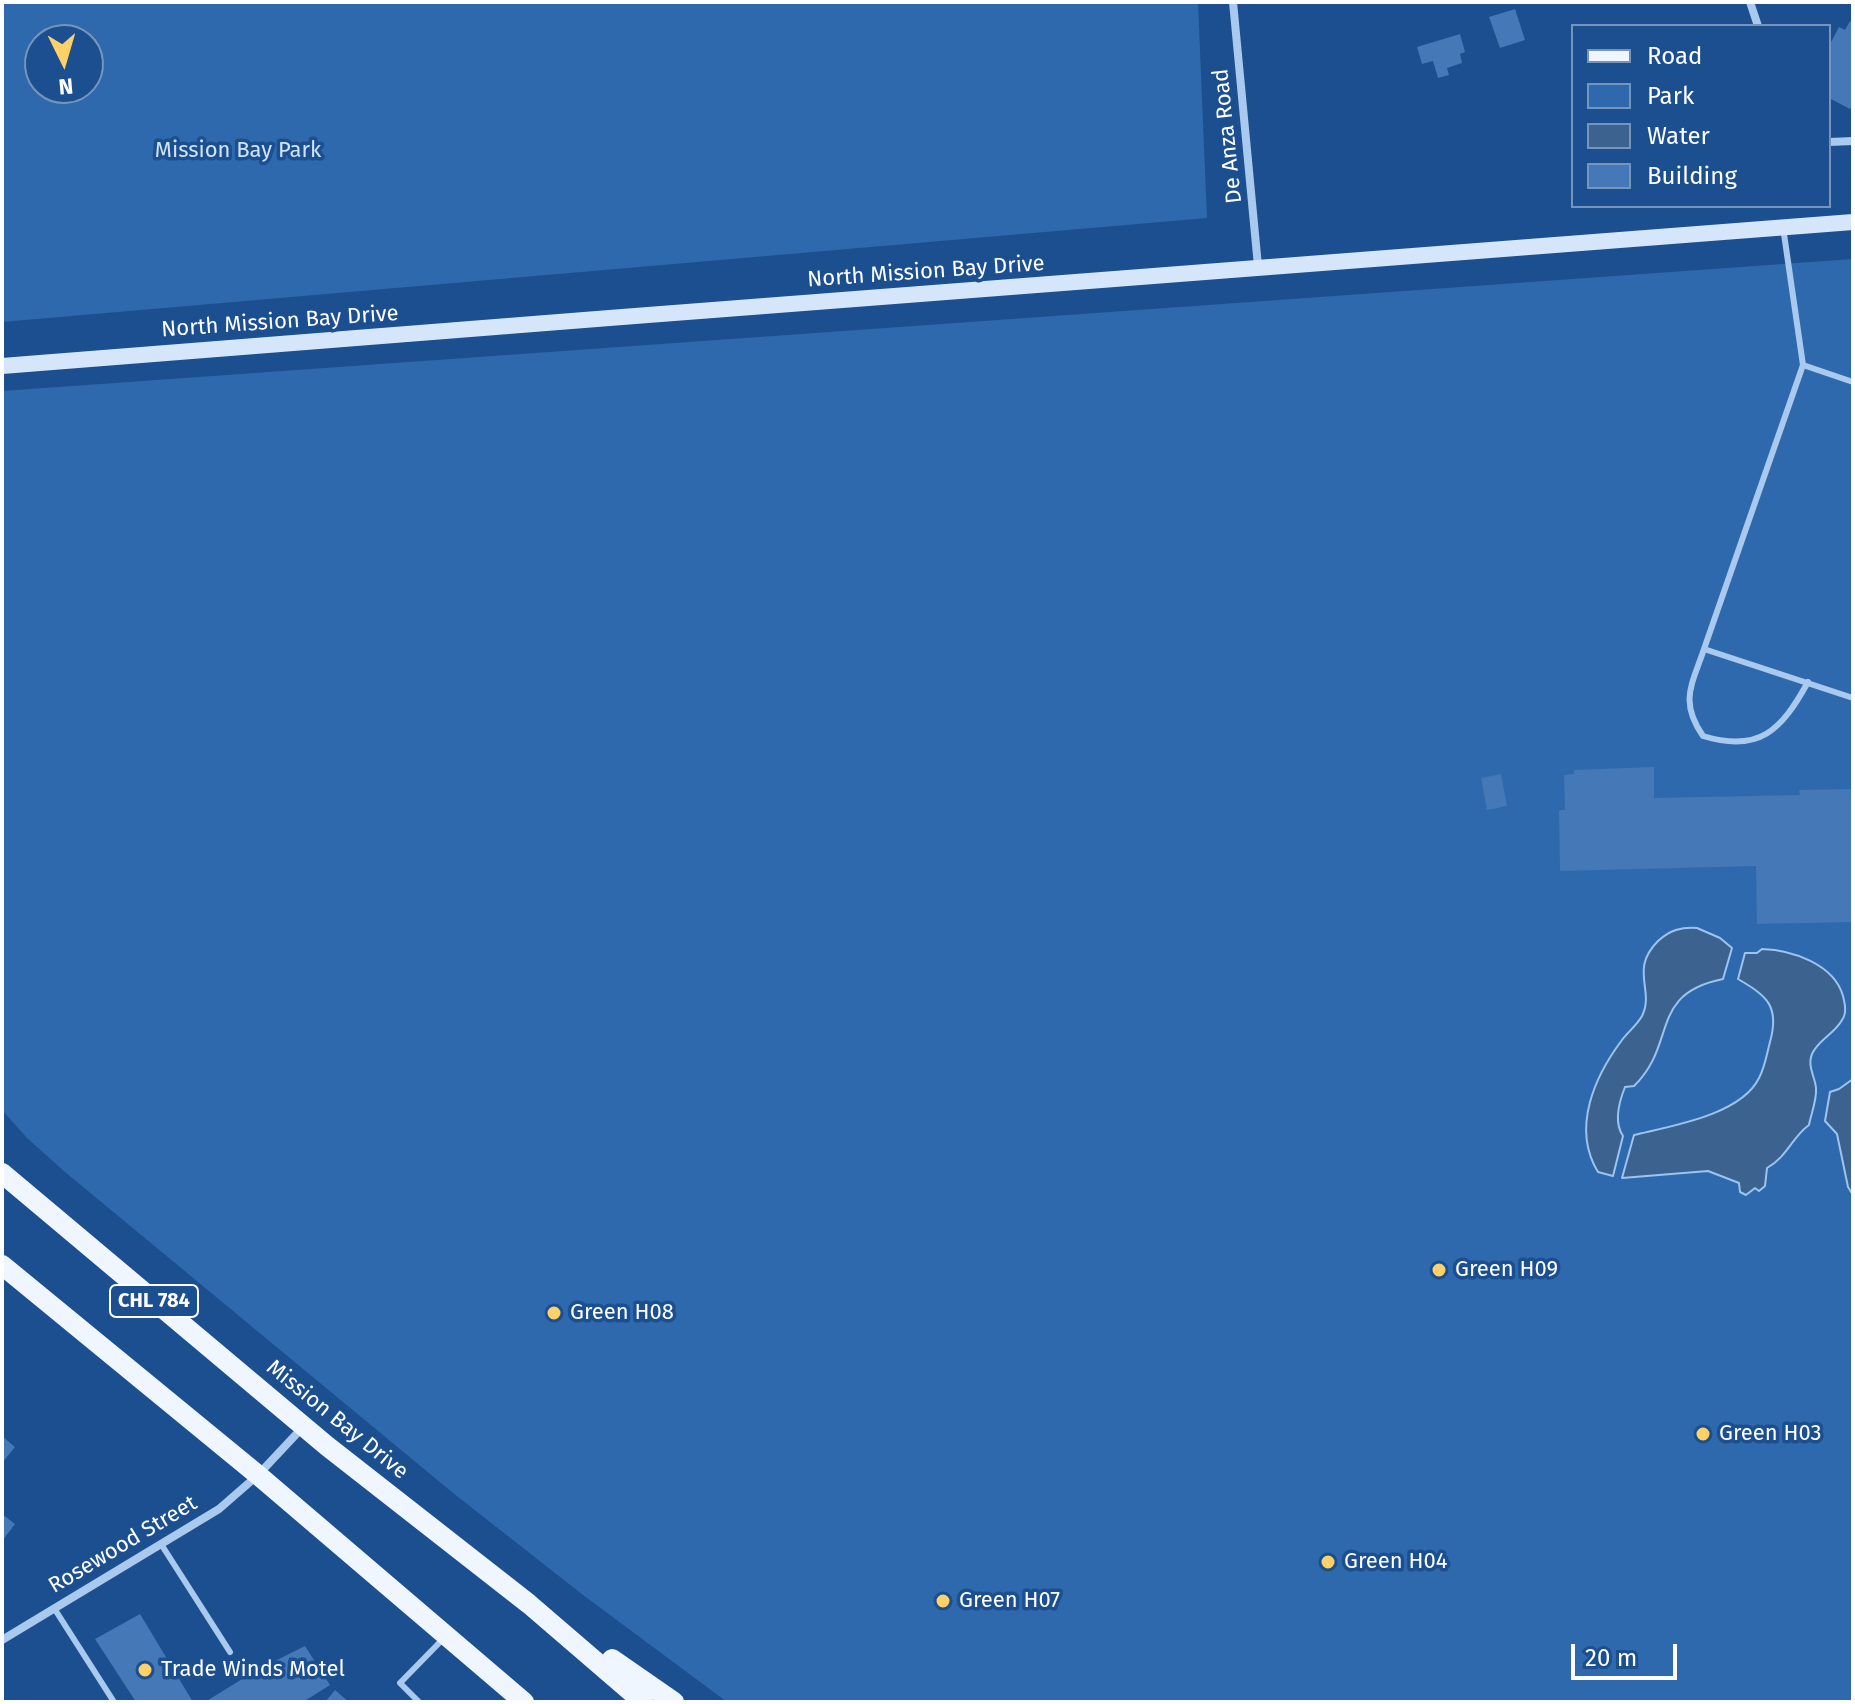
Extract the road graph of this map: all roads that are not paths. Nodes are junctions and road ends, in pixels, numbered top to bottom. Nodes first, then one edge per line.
1 (1233, 2) edge
2 (1750, 2) edge
3 (1757, 24) edge
4 (1853, 141) edge
5 (1831, 142) edge
6 (1853, 222) edge
7 (1783, 227) junction
8 (1258, 266) junction
9 (1803, 365) junction
10 (2, 366) edge
11 (1853, 382) edge
12 (1704, 649) junction
13 (1808, 682) junction
14 (1853, 698) edge
15 (2, 1173) edge
16 (2, 1265) edge
17 (303, 1427) junction
18 (258, 1475) junction
19 (161, 1544) junction
20 (529, 1604) junction
21 (54, 1608) junction
22 (447, 1635) junction
23 (2, 1640) edge
24 (230, 1652) dead end
25 (519, 1700) edge
26 (114, 1702) edge
27 (419, 1702) edge
28 (643, 1702) edge
29 (674, 1702) edge

1 - 8 street, De Anza Road
2 - 3 street
4 - 5 street
6 - 7 street, North Mission Bay Drive
7 - 8 street, North Mission Bay Drive
7 - 9 lane
8 - 10 street, North Mission Bay Drive
9 - 11 lane
9 - 12 lane
12 - 13 lane
12 - 13 lane
13 - 14 lane
15 - 17 main road, Mission Bay Drive / CHL 784
16 - 18 main road, CHL 784
17 - 18 street, Rosewood Street
17 - 20 main road, Mission Bay Drive / CHL 784
18 - 19 street, Rosewood Street
18 - 22 main road, CHL 784
19 - 21 street, Rosewood Street
19 - 24 lane
20 - 28 main road, Mission Bay Drive / CHL 784
20 - 29 main road
21 - 23 street, Rosewood Street
21 - 26 lane
22 - 25 main road, CHL 784
22 - 27 lane

